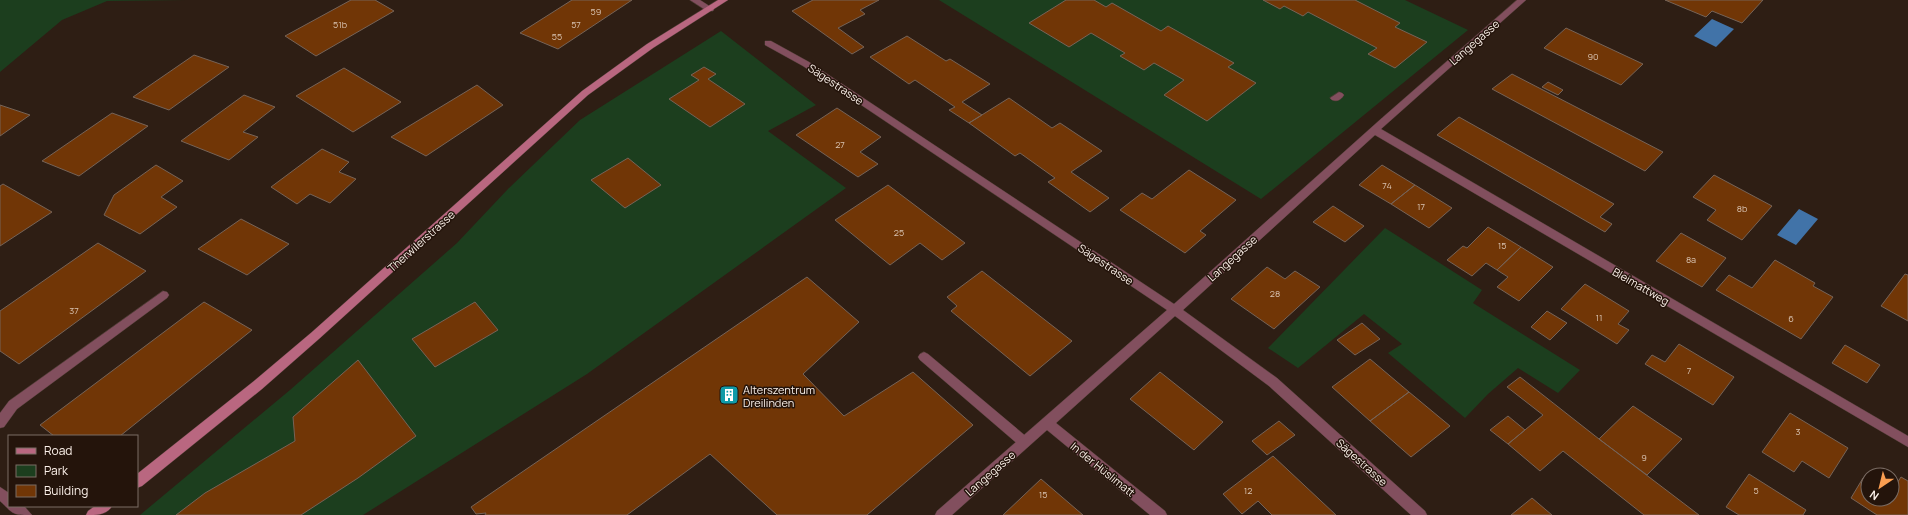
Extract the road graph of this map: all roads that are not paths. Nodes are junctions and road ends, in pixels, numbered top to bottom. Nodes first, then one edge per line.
1 (694, 0) edge
2 (724, 0) edge
3 (1522, 0) edge
4 (710, 8) junction
5 (768, 43) dead end
6 (1374, 130) junction
7 (163, 295) dead end
8 (1175, 310) junction
9 (924, 357) dead end
10 (0, 422) edge
11 (1047, 422) junction
12 (1024, 442) junction
13 (1908, 442) edge
14 (138, 481) edge
15 (0, 493) edge
16 (8, 500) edge
17 (15, 507) edge
18 (104, 507) edge
19 (25, 515) edge
20 (93, 515) edge
21 (942, 515) edge
22 (1160, 515) edge
23 (1420, 515) edge

1 - 4 street
2 - 4 main road, Therwilerstrasse
3 - 6 street, Langegasse
4 - 14 main road, Therwilerstrasse
5 - 8 street, Sägestrasse
6 - 8 street, Langegasse
6 - 13 street, Bleimattweg
7 - 10 street
8 - 11 street, Langegasse
8 - 23 street, Sägestrasse
9 - 12 street
11 - 12 street, Langegasse
11 - 22 street, In der Hüslimatt
12 - 21 street, Langegasse
15 - 16 street
17 - 19 street
18 - 20 main road

